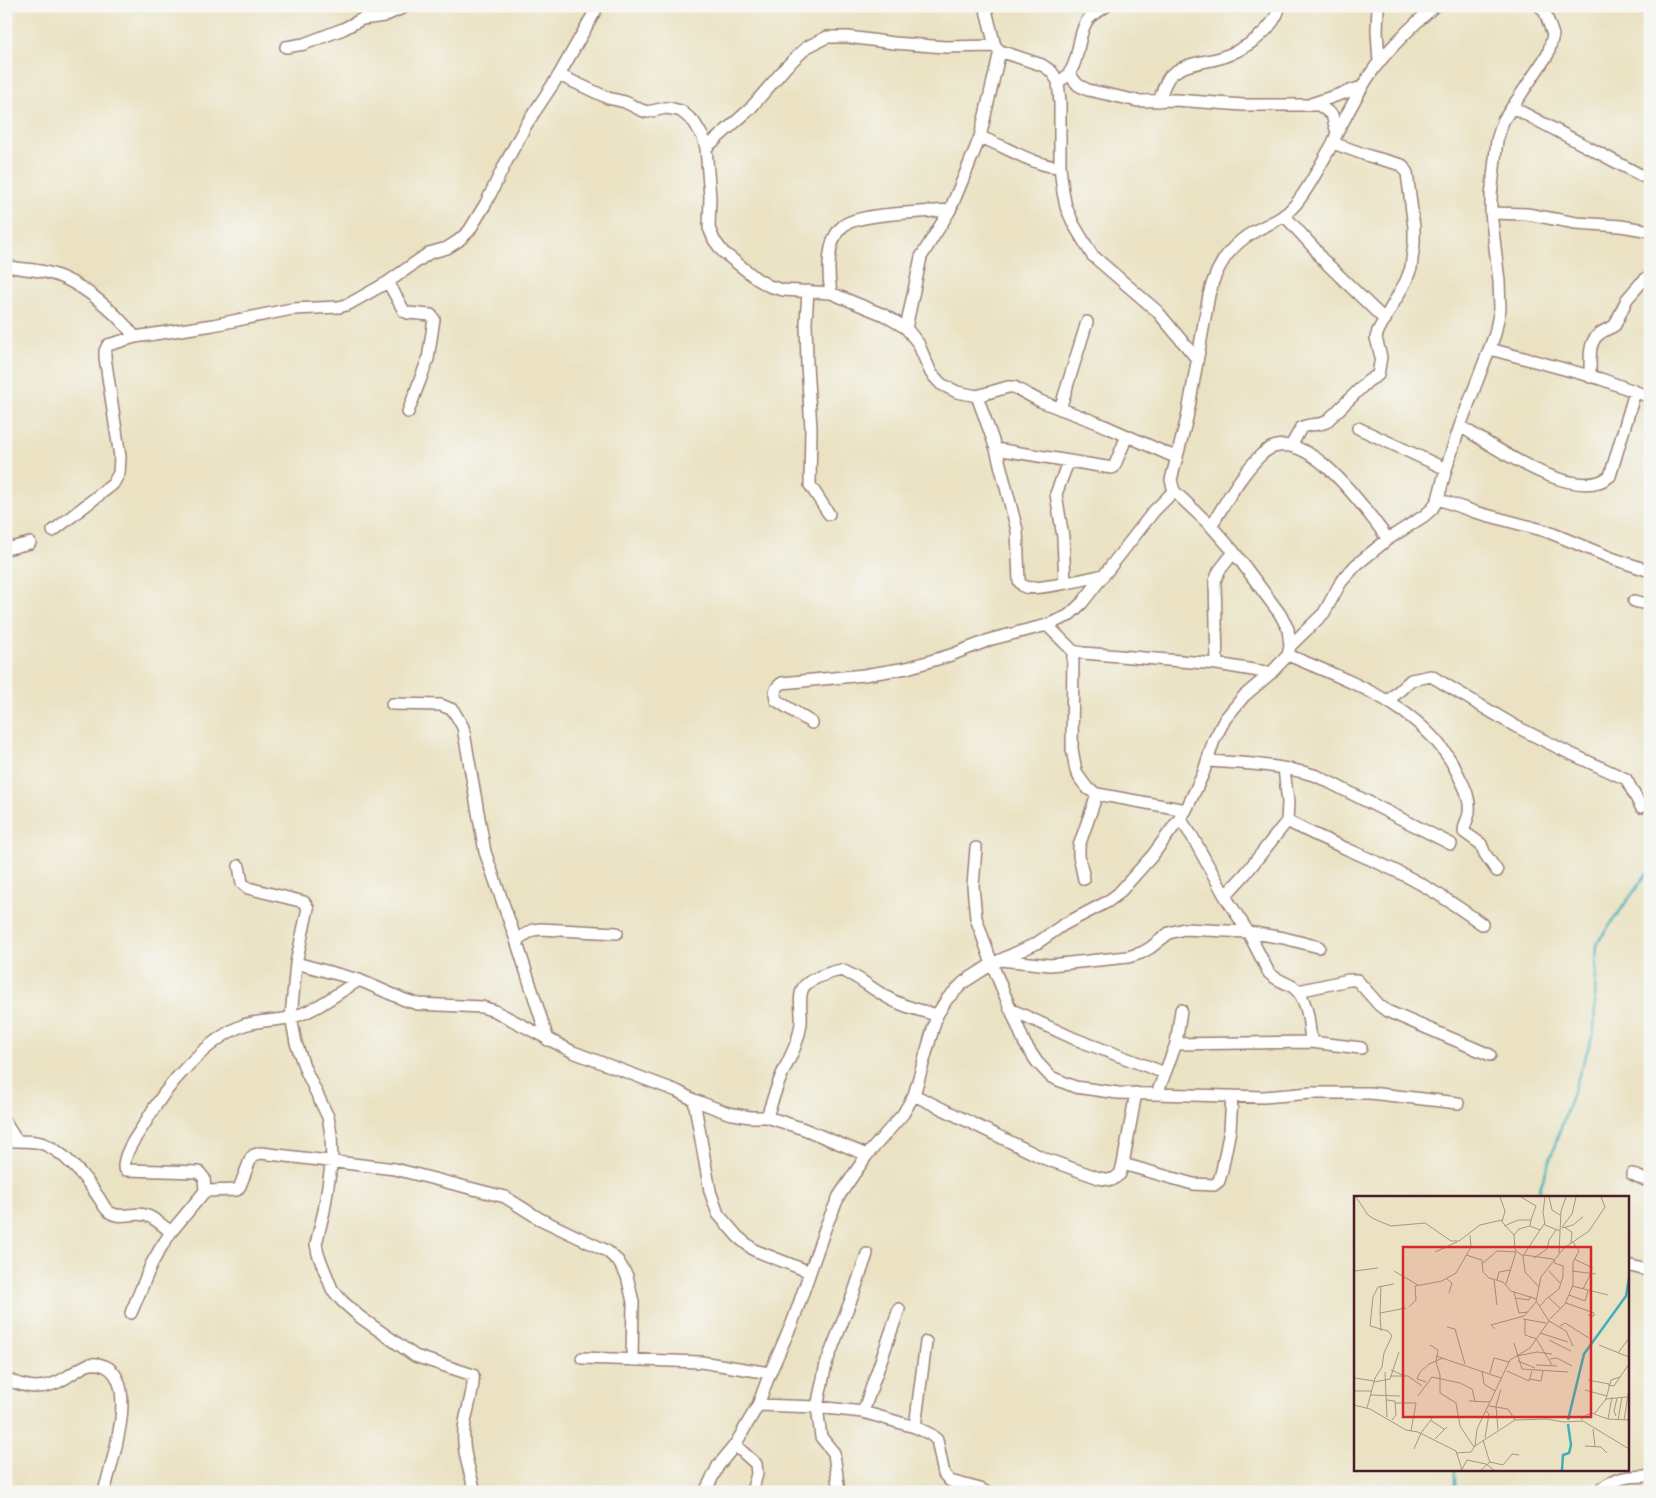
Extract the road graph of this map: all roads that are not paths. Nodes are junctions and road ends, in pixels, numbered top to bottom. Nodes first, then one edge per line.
1 (407, 6) edge
2 (598, 6) edge
3 (985, 6) edge
4 (1106, 6) edge
5 (1280, 6) edge
6 (1378, 6) edge
7 (1435, 6) edge
8 (1540, 6) edge
9 (286, 47) dead end
10 (998, 49) junction
11 (1378, 62) junction
12 (1068, 74) junction
13 (559, 75) junction
14 (1058, 81) junction
15 (1362, 87) junction
16 (1159, 101) junction
17 (1310, 104) junction
18 (1512, 107) junction
19 (980, 137) junction
20 (1335, 138) junction
21 (706, 148) junction
22 (1060, 167) junction
23 (1650, 180) edge
24 (950, 210) junction
25 (1491, 213) junction
26 (1284, 215) junction
27 (1650, 231) edge
28 (6, 266) edge
29 (1650, 275) edge
30 (388, 282) junction
31 (808, 291) junction
32 (831, 293) junction
33 (1385, 320) junction
34 (1087, 322) dead end
35 (906, 328) junction
36 (135, 337) junction
37 (1490, 349) junction
38 (1197, 360) junction
39 (1590, 377) junction
40 (1635, 392) junction
41 (977, 396) junction
42 (1650, 397) edge
43 (1060, 409) junction
44 (408, 412) dead end
45 (1460, 426) junction
46 (1358, 428) dead end
47 (1127, 436) junction
48 (1291, 446) junction
49 (996, 449) junction
50 (1176, 458) junction
51 (1068, 462) junction
52 (1446, 469) junction
53 (1174, 491) junction
54 (1438, 499) junction
55 (829, 514) dead end
56 (1211, 526) junction
57 (53, 531) dead end
58 (1388, 538) junction
59 (30, 543) dead end
60 (6, 549) edge
61 (1234, 552) junction
62 (1650, 571) edge
63 (1104, 575) junction
64 (1065, 583) junction
65 (1634, 601) dead end
66 (1650, 605) edge
67 (1047, 625) junction
68 (1289, 650) junction
69 (1073, 651) junction
70 (1218, 664) junction
71 (1271, 674) junction
72 (1388, 700) junction
73 (392, 704) dead end
74 (812, 723) dead end
75 (1207, 761) junction
76 (1284, 768) junction
77 (1097, 794) junction
78 (1641, 807) dead end
79 (1183, 815) junction
80 (1287, 821) junction
81 (1451, 844) dead end
82 (976, 848) dead end
83 (239, 866) dead end
84 (1498, 871) dead end
85 (1084, 879) dead end
86 (1224, 896) junction
87 (1482, 924) dead end
88 (1248, 932) junction
89 (617, 934) dead end
90 (516, 940) junction
91 (1319, 947) dead end
92 (996, 962) junction
93 (296, 963) junction
94 (359, 980) junction
95 (1298, 991) junction
96 (1010, 1009) junction
97 (1180, 1010) dead end
98 (937, 1015) junction
99 (291, 1018) junction
100 (548, 1040) junction
101 (1311, 1042) junction
102 (1176, 1044) junction
103 (1361, 1048) dead end
104 (1490, 1055) dead end
105 (1165, 1073) junction
106 (1136, 1093) junction
107 (1157, 1094) junction
108 (914, 1095) junction
109 (1232, 1097) junction
110 (694, 1100) junction
111 (1458, 1103) dead end
112 (767, 1117) junction
113 (6, 1124) edge
114 (12, 1141) edge
115 (867, 1155) junction
116 (332, 1160) junction
117 (1123, 1164) junction
118 (1632, 1174) dead end
119 (1650, 1182) edge
120 (205, 1191) junction
121 (171, 1232) junction
122 (868, 1254) dead end
123 (1628, 1265) edge
124 (1650, 1271) edge
125 (810, 1272) junction
126 (899, 1309) dead end
127 (131, 1313) dead end
128 (926, 1342) dead end
129 (582, 1358) dead end
130 (632, 1360) junction
131 (770, 1373) junction
132 (6, 1379) edge
133 (758, 1405) junction
134 (817, 1407) junction
135 (863, 1412) junction
136 (916, 1427) junction
137 (735, 1445) junction
138 (1650, 1476) edge
139 (104, 1492) edge
140 (475, 1492) edge
141 (706, 1492) edge
142 (752, 1492) edge
143 (839, 1492) edge
144 (986, 1492) edge
145 (1598, 1492) edge

1 - 9 street
2 - 13 street
3 - 10 street
4 - 12 street
5 - 16 street
6 - 11 street
7 - 11 street
8 - 18 street
10 - 14 street
10 - 19 street
10 - 21 street
11 - 15 street
12 - 14 street
12 - 16 street
13 - 21 street
13 - 30 street
14 - 22 street
15 - 17 street
15 - 20 street
16 - 17 street
17 - 20 street
18 - 23 street
18 - 25 street
19 - 22 street
19 - 24 street
20 - 26 street
20 - 33 street
21 - 31 street
22 - 38 street
24 - 32 street
24 - 35 street
25 - 27 street
25 - 37 street
26 - 33 street
26 - 38 street
28 - 36 street
29 - 39 street
30 - 36 street
30 - 44 street
31 - 32 street
31 - 55 street
32 - 35 street
33 - 48 street
34 - 43 street
35 - 41 street
36 - 57 street
37 - 39 street
37 - 45 street
38 - 50 street
39 - 40 street
40 - 42 street
40 - 45 street
41 - 43 street
41 - 49 street
43 - 47 street
45 - 52 street
46 - 52 street
47 - 50 street
47 - 51 street
48 - 56 street
48 - 58 street
49 - 51 street
49 - 64 street
50 - 53 street
51 - 64 street
52 - 54 street
53 - 56 street
53 - 63 street
54 - 58 street
54 - 62 street
56 - 61 street
58 - 68 street
59 - 60 street
61 - 68 street
61 - 70 street
63 - 64 street
63 - 67 street
65 - 66 street
67 - 69 street
67 - 74 street
68 - 71 street
68 - 72 street
69 - 70 street
69 - 77 street
70 - 71 street
71 - 75 street
72 - 78 street
72 - 84 street
73 - 90 street
75 - 76 street
75 - 79 street
76 - 80 street
76 - 81 street
77 - 79 street
77 - 85 street
79 - 86 street
79 - 92 street
80 - 86 street
80 - 87 street
82 - 92 street
83 - 93 street
86 - 88 street
88 - 91 street
88 - 92 street
88 - 95 street
89 - 90 street
90 - 100 street
92 - 96 street
92 - 98 street
93 - 94 street
93 - 99 street
94 - 99 street
94 - 100 street
95 - 101 street
95 - 104 street
96 - 105 street
96 - 106 street
97 - 102 street
98 - 108 street
98 - 112 street
99 - 116 street
99 - 120 street
100 - 110 street
101 - 102 street
101 - 103 street
102 - 105 street
105 - 107 street
106 - 107 street
106 - 117 street
107 - 109 street
108 - 115 street
108 - 117 street
109 - 111 street
109 - 117 street
110 - 112 street
110 - 125 street
112 - 115 street
113 - 114 street
114 - 121 street
115 - 125 street
116 - 120 street
116 - 130 street
116 - 140 street
118 - 119 street
120 - 121 street
121 - 127 street
122 - 134 street
123 - 124 street
125 - 131 street
126 - 135 street
128 - 136 street
129 - 130 street
130 - 131 street
131 - 133 street
132 - 139 street
133 - 134 street
133 - 137 street
134 - 135 street
134 - 143 street
135 - 136 street
136 - 144 street
137 - 141 street
137 - 142 street
138 - 145 street

